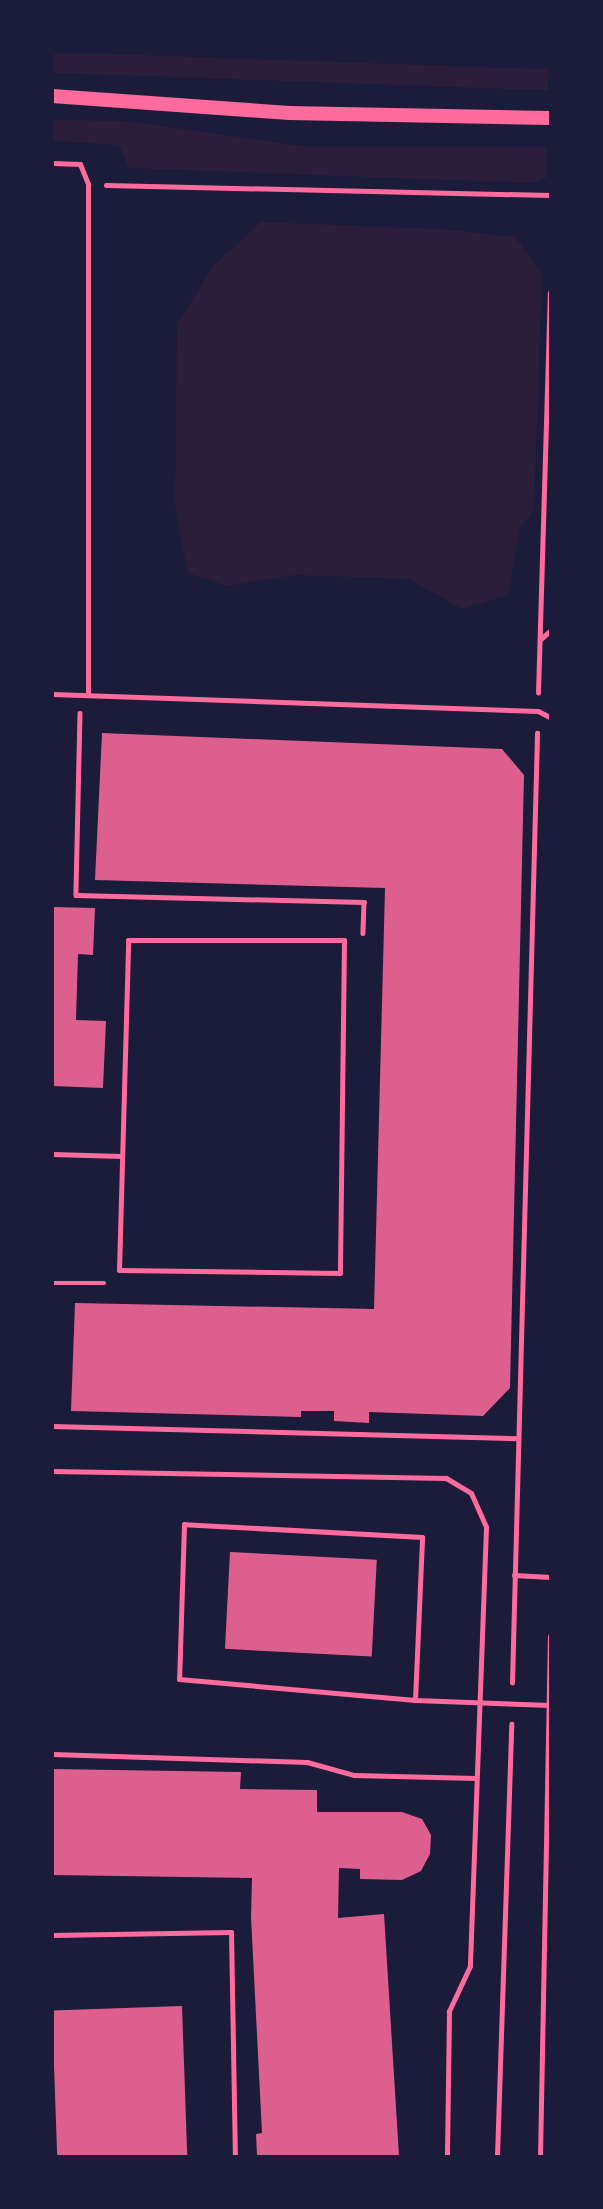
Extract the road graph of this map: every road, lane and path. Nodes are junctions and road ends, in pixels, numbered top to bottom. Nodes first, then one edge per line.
1 (52, 96) edge
2 (551, 118) edge
3 (52, 163) edge
4 (88, 184) junction
5 (551, 195) edge
6 (551, 293) edge
7 (549, 413) edge
8 (551, 631) edge
9 (540, 639) junction
10 (52, 694) edge
11 (80, 694) junction
12 (88, 694) junction
13 (538, 711) junction
14 (551, 717) edge
15 (363, 943) dead end
16 (52, 1154) edge
17 (122, 1156) junction
18 (52, 1283) edge
19 (108, 1283) dead end
20 (52, 1426) edge
21 (517, 1438) junction
22 (52, 1471) edge
23 (514, 1575) junction
24 (551, 1577) edge
25 (551, 1636) edge
26 (415, 1700) junction
27 (478, 1703) junction
28 (512, 1704) junction
29 (549, 1705) edge
30 (52, 1754) edge
31 (474, 1779) junction
32 (52, 1935) edge
33 (235, 2157) edge
34 (447, 2157) edge
35 (497, 2157) edge
36 (540, 2157) edge

1 - 2 main road
3 - 4 lane
4 - 5 path
4 - 12 lane
6 - 7 path
7 - 9 path
8 - 9 path
9 - 13 path
10 - 11 lane
11 - 12 lane
11 - 15 path
12 - 13 lane
13 - 14 lane
13 - 21 path
16 - 17 lane
17 - 17 lane
18 - 19 path
20 - 21 path
21 - 23 path
22 - 27 lane
23 - 24 path
23 - 28 path
25 - 29 lane
26 - 26 lane
26 - 27 lane
27 - 28 lane
27 - 31 lane
28 - 29 lane
28 - 35 path
29 - 36 lane
30 - 31 lane
31 - 34 lane
32 - 33 lane

